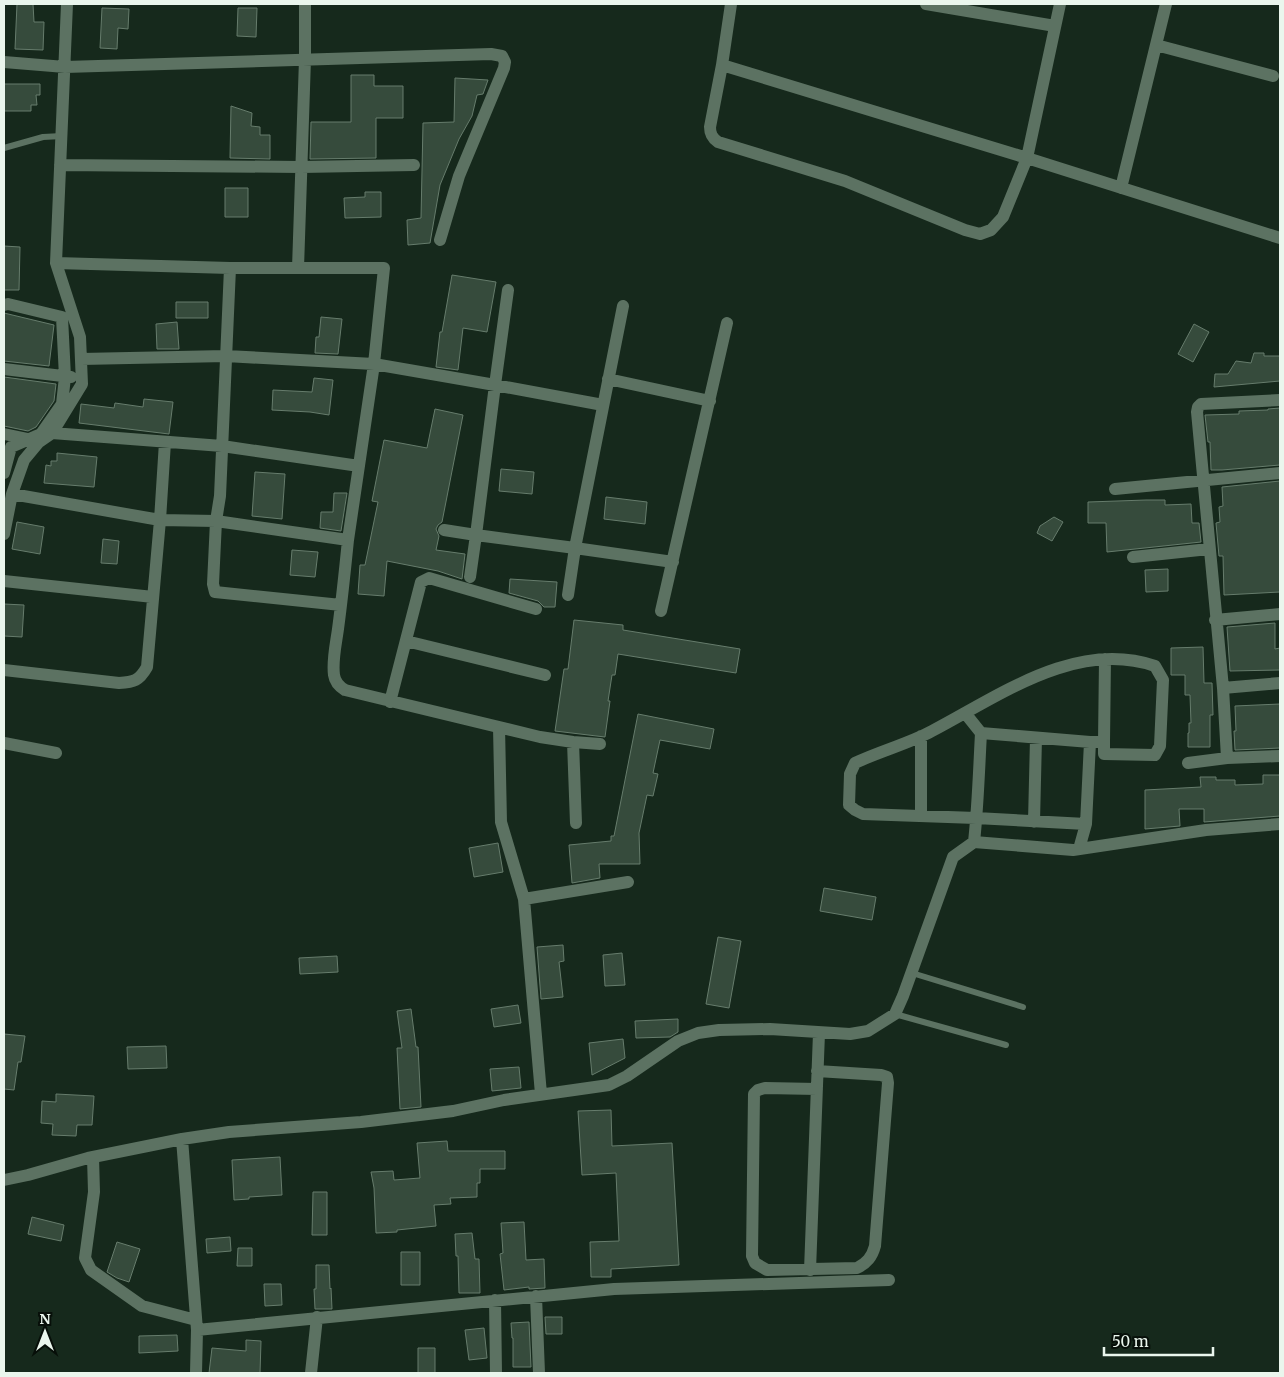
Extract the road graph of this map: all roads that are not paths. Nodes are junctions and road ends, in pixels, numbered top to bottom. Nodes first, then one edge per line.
1 (66, 4) edge
2 (305, 4) edge
3 (731, 4) edge
4 (926, 4) edge
5 (1060, 4) edge
6 (1166, 4) edge
7 (1055, 26) junction
8 (1156, 45) junction
9 (305, 60) junction
10 (4, 62) edge
11 (722, 65) junction
12 (65, 67) junction
13 (1273, 76) dead end
14 (62, 136) junction
15 (4, 148) edge
16 (1027, 158) junction
17 (60, 165) junction
18 (414, 165) dead end
19 (301, 167) junction
20 (1121, 188) junction
21 (1280, 238) edge
22 (440, 240) dead end
23 (56, 263) junction
24 (230, 268) junction
25 (298, 268) junction
26 (508, 290) dead end
27 (4, 305) edge
28 (623, 306) dead end
29 (66, 313) junction
30 (727, 323) dead end
31 (226, 356) junction
32 (81, 359) junction
33 (374, 364) junction
34 (4, 369) edge
35 (64, 377) junction
36 (82, 377) junction
37 (608, 380) junction
38 (495, 385) junction
39 (1280, 400) edge
40 (710, 401) junction
41 (603, 405) junction
42 (52, 433) junction
43 (4, 434) edge
44 (26, 439) junction
45 (39, 442) junction
46 (165, 442) junction
47 (222, 446) junction
48 (359, 466) junction
49 (1280, 472) edge
50 (4, 473) edge
51 (1202, 482) junction
52 (1115, 489) dead end
53 (12, 494) junction
54 (160, 520) junction
55 (216, 521) junction
56 (444, 530) dead end
57 (4, 534) edge
58 (476, 534) junction
59 (348, 540) junction
60 (575, 548) junction
61 (1209, 550) junction
62 (1133, 557) dead end
63 (673, 562) junction
64 (470, 576) dead end
65 (4, 581) edge
66 (568, 595) dead end
67 (153, 596) junction
68 (341, 605) junction
69 (536, 609) dead end
70 (661, 612) dead end
71 (1280, 614) edge
72 (1215, 620) junction
73 (406, 641) junction
74 (1105, 659) junction
75 (4, 670) edge
76 (545, 675) dead end
77 (1280, 684) edge
78 (1223, 688) junction
79 (390, 702) junction
80 (965, 713) junction
81 (499, 728) junction
82 (981, 733) junction
83 (921, 736) junction
84 (1036, 738) junction
85 (4, 742) edge
86 (573, 742) junction
87 (1090, 742) junction
88 (1104, 742) junction
89 (600, 744) dead end
90 (56, 753) dead end
91 (1280, 756) edge
92 (1227, 758) junction
93 (1188, 763) dead end
94 (921, 816) junction
95 (976, 818) junction
96 (576, 822) dead end
97 (1034, 822) junction
98 (1086, 824) junction
99 (1280, 824) edge
100 (974, 842) junction
101 (1079, 848) junction
102 (628, 882) dead end
103 (524, 900) junction
104 (912, 972) junction
105 (1023, 1007) dead end
106 (895, 1014) junction
107 (819, 1033) junction
108 (1006, 1045) dead end
109 (817, 1071) junction
110 (817, 1088) junction
111 (541, 1094) junction
112 (182, 1139) junction
113 (93, 1157) junction
114 (4, 1180) edge
115 (810, 1270) junction
116 (889, 1280) dead end
117 (536, 1296) junction
118 (495, 1300) junction
119 (318, 1317) junction
120 (196, 1325) junction
121 (196, 1373) edge
122 (311, 1373) edge
123 (496, 1373) edge
124 (539, 1373) edge

1 - 12 street
2 - 9 street
3 - 11 street
4 - 7 street
5 - 7 street
6 - 8 street
7 - 16 street
8 - 13 street
8 - 20 street
9 - 12 street
9 - 19 street
9 - 22 street
10 - 12 street
11 - 16 street
11 - 16 street
12 - 14 street
14 - 15 lane
14 - 17 street
16 - 20 street
17 - 19 street
17 - 23 street
18 - 19 street
19 - 25 street
20 - 21 street
23 - 24 street
23 - 29 street
24 - 25 street
24 - 31 street
25 - 33 street
26 - 38 street
27 - 29 street
28 - 37 street
29 - 32 street
29 - 35 street
30 - 40 street
31 - 32 street
31 - 33 street
31 - 47 street
32 - 36 street
33 - 38 street
33 - 48 street
34 - 35 street
35 - 36 street
35 - 44 street
36 - 42 street
37 - 40 street
37 - 41 street
38 - 41 street
38 - 58 street
39 - 51 street
40 - 63 street
41 - 60 street
42 - 45 street
42 - 46 street
43 - 44 street
44 - 45 street
44 - 50 street
45 - 53 street
46 - 47 street
46 - 54 street
47 - 48 street
47 - 55 street
48 - 59 street
49 - 51 street
51 - 52 street
51 - 61 street
53 - 54 street
53 - 57 street
54 - 55 street
54 - 67 street
55 - 59 street
55 - 68 street
56 - 58 street
58 - 60 street
58 - 64 street
59 - 68 street
60 - 63 street
60 - 66 street
61 - 62 street
61 - 72 street
63 - 70 street
65 - 67 street
67 - 75 street
68 - 79 street
69 - 73 street
71 - 72 street
72 - 78 street
73 - 76 street
73 - 79 street
74 - 80 street
74 - 88 street
74 - 88 street
77 - 78 street
78 - 92 street
79 - 81 street
80 - 82 street
80 - 83 street
81 - 86 street
81 - 103 street
82 - 84 street
82 - 95 street
83 - 94 street
83 - 94 street
84 - 87 street
84 - 97 street
85 - 90 street
86 - 89 street
86 - 96 street
87 - 88 street
87 - 98 street
91 - 92 street
92 - 93 street
94 - 95 street
95 - 97 street
95 - 100 street
97 - 98 street
98 - 101 street
99 - 101 street
100 - 101 street
100 - 104 street
102 - 103 street
103 - 111 street
104 - 105 lane
104 - 106 street
106 - 107 street
106 - 108 lane
107 - 109 street
107 - 111 street
109 - 110 street
109 - 115 street
110 - 115 street
110 - 115 street
111 - 112 street
112 - 113 street
112 - 120 street
113 - 114 street
113 - 120 street
116 - 117 street
117 - 118 street
117 - 124 street
118 - 119 street
118 - 123 street
119 - 120 street
119 - 122 street
120 - 121 street

